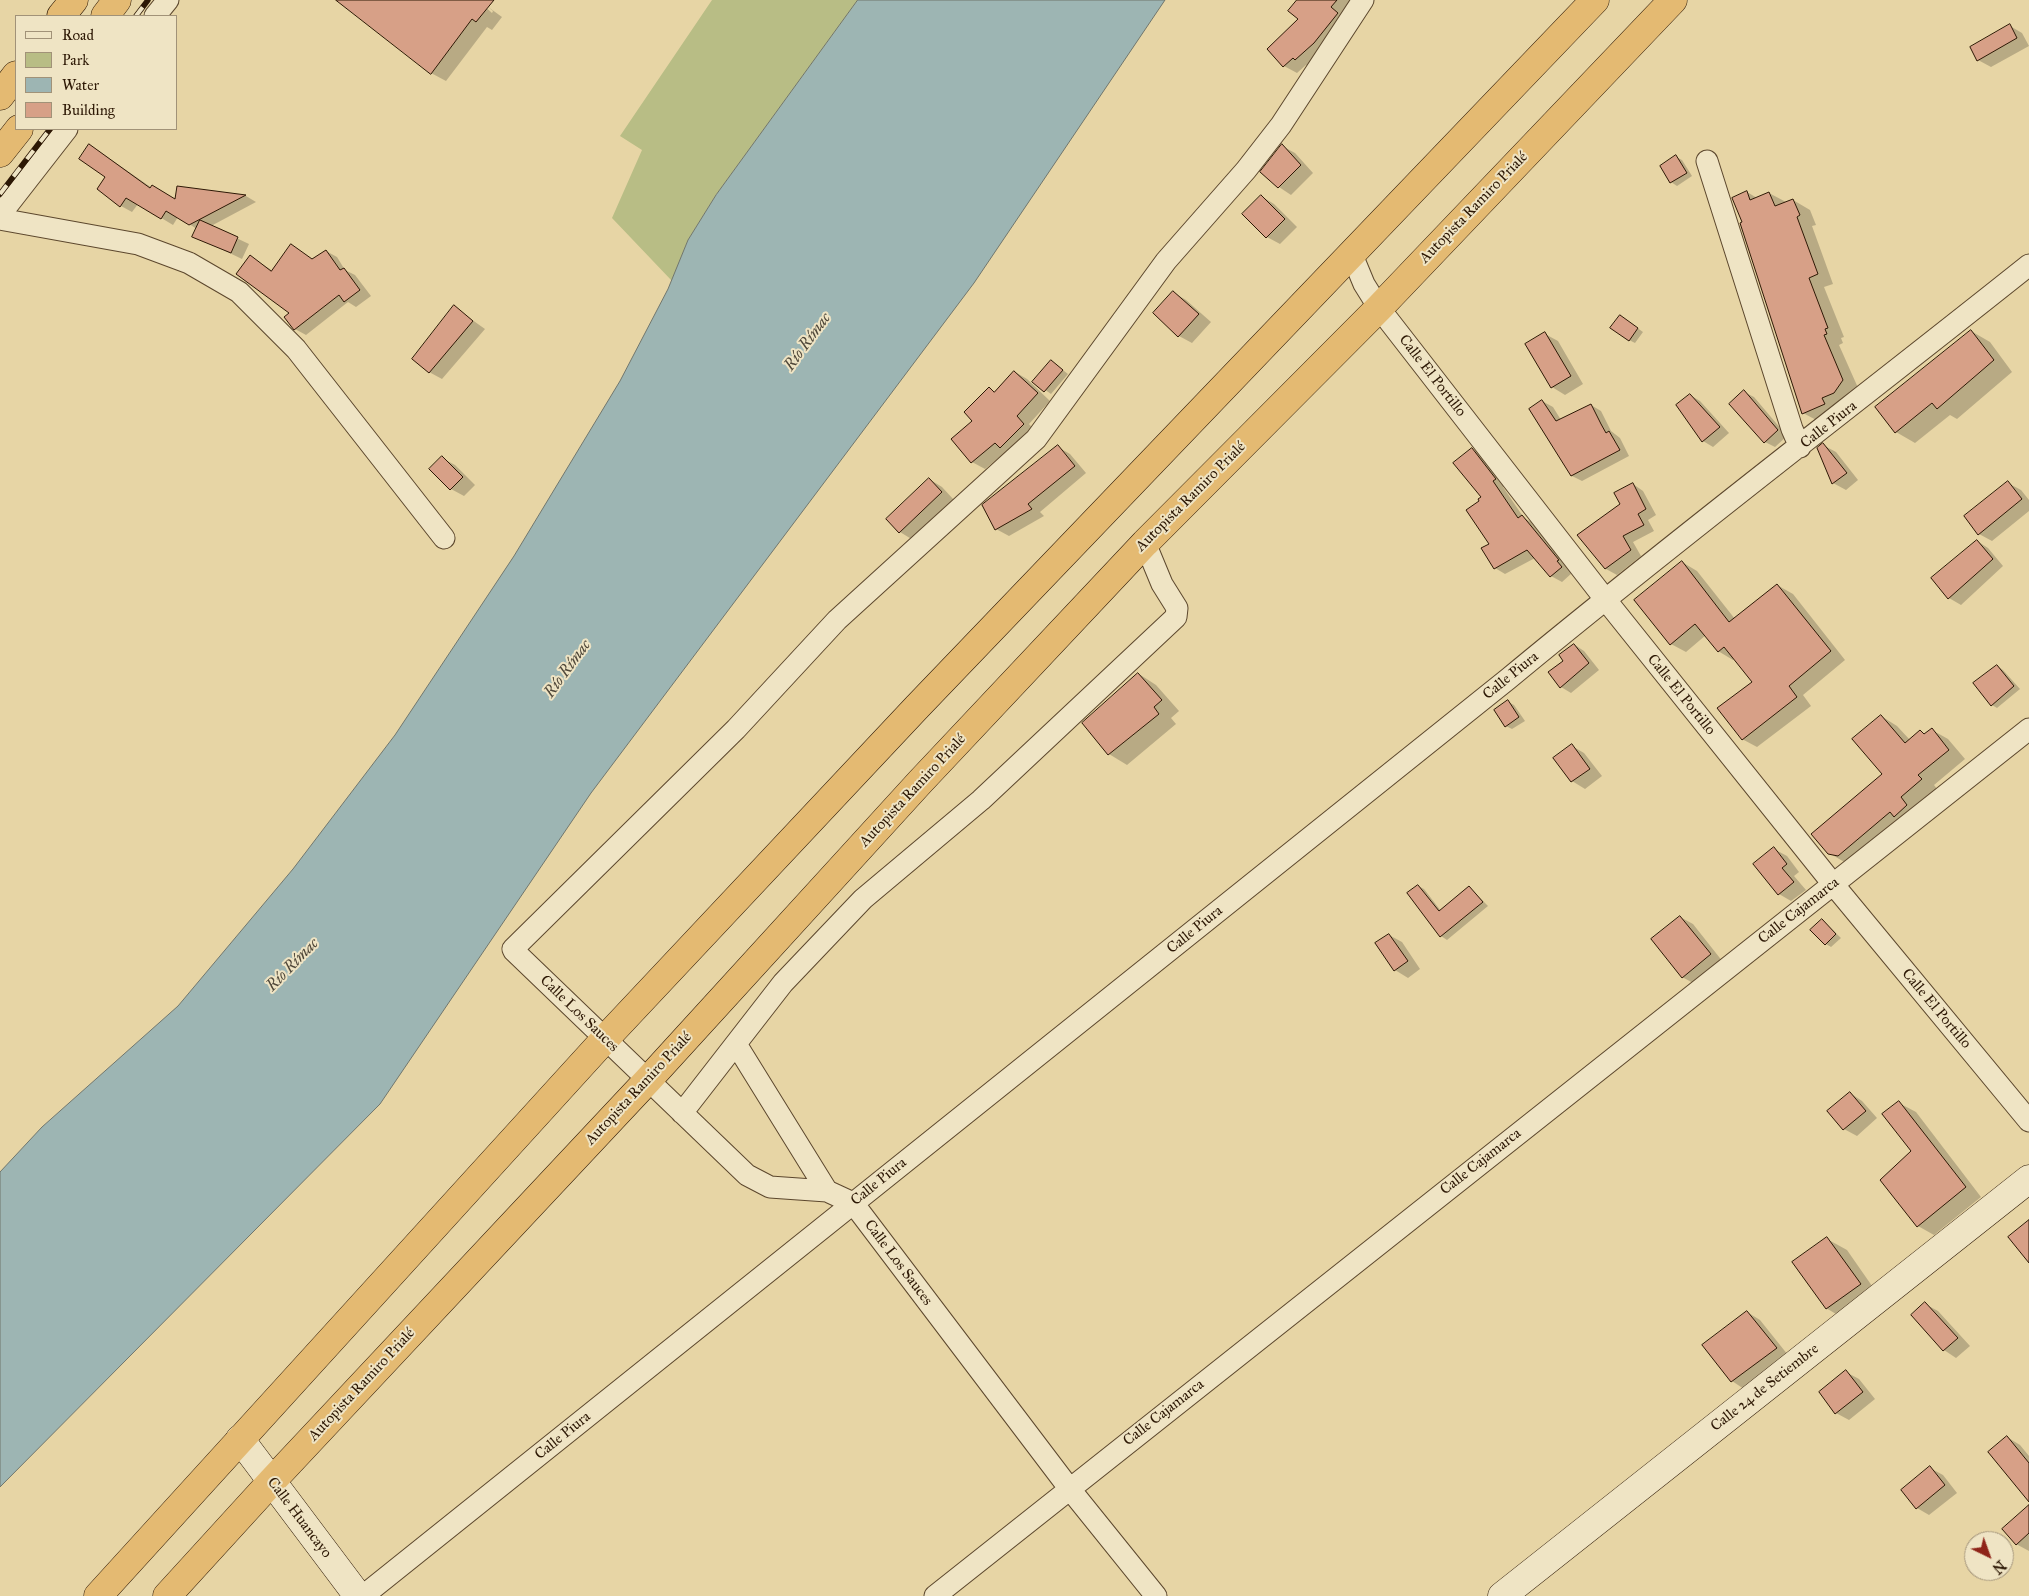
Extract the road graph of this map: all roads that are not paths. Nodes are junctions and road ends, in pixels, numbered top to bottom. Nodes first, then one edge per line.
1 (74, 0) edge
2 (117, 0) edge
3 (168, 0) edge
4 (1363, 0) edge
5 (1595, 0) edge
6 (1673, 0) edge
7 (63, 15) edge
8 (106, 15) edge
9 (156, 15) edge
10 (15, 76) edge
11 (0, 96) edge
12 (18, 130) edge
13 (67, 130) edge
14 (0, 153) edge
15 (1707, 161) dead end
16 (0, 217) edge
17 (1352, 255) junction
18 (2029, 264) edge
19 (1379, 308) junction
20 (1800, 447) junction
21 (444, 538) dead end
22 (1145, 543) junction
23 (1605, 599) junction
24 (2025, 739) edge
25 (1833, 884) junction
26 (605, 1039) junction
27 (736, 1044) junction
28 (648, 1080) junction
29 (682, 1113) junction
30 (2029, 1121) edge
31 (2029, 1179) edge
32 (827, 1190) junction
33 (853, 1203) junction
34 (240, 1439) junction
35 (272, 1481) junction
36 (1069, 1488) junction
37 (98, 1596) edge
38 (167, 1596) edge
39 (358, 1596) edge
40 (362, 1596) edge
41 (935, 1596) edge
42 (1156, 1596) edge
43 (1502, 1596) edge

1 - 7 highway
2 - 8 highway
3 - 9 street
4 - 26 street, Calle Los Sauces
5 - 17 highway
6 - 19 highway, Autopista Ramiro Prialé
10 - 11 highway
12 - 14 highway
13 - 16 street
15 - 20 street
16 - 21 street
17 - 19 street, Calle El Portillo
17 - 26 highway
18 - 20 street, Calle Piura
19 - 22 highway, Autopista Ramiro Prialé
19 - 23 street, Calle El Portillo
20 - 23 street, Calle Piura
22 - 27 street
22 - 28 highway, Autopista Ramiro Prialé
23 - 25 street, Calle El Portillo
23 - 33 street, Calle Piura
24 - 25 street, Calle Cajamarca
25 - 30 street, Calle El Portillo
25 - 36 street, Calle Cajamarca
26 - 28 street, Calle Los Sauces
26 - 34 highway
27 - 29 street
27 - 32 street
28 - 29 street, Calle Los Sauces
28 - 35 highway, Autopista Ramiro Prialé
29 - 32 street, Calle Los Sauces
31 - 43 street, Calle 24 de Setiembre
32 - 33 street, Calle Los Sauces
33 - 36 street, Calle Los Sauces
33 - 40 street, Calle Piura
34 - 35 street, Calle Huancayo
34 - 37 highway
35 - 38 highway, Autopista Ramiro Prialé
35 - 39 street, Calle Huancayo
36 - 41 street, Calle Cajamarca
36 - 42 street, Calle Los Sauces

